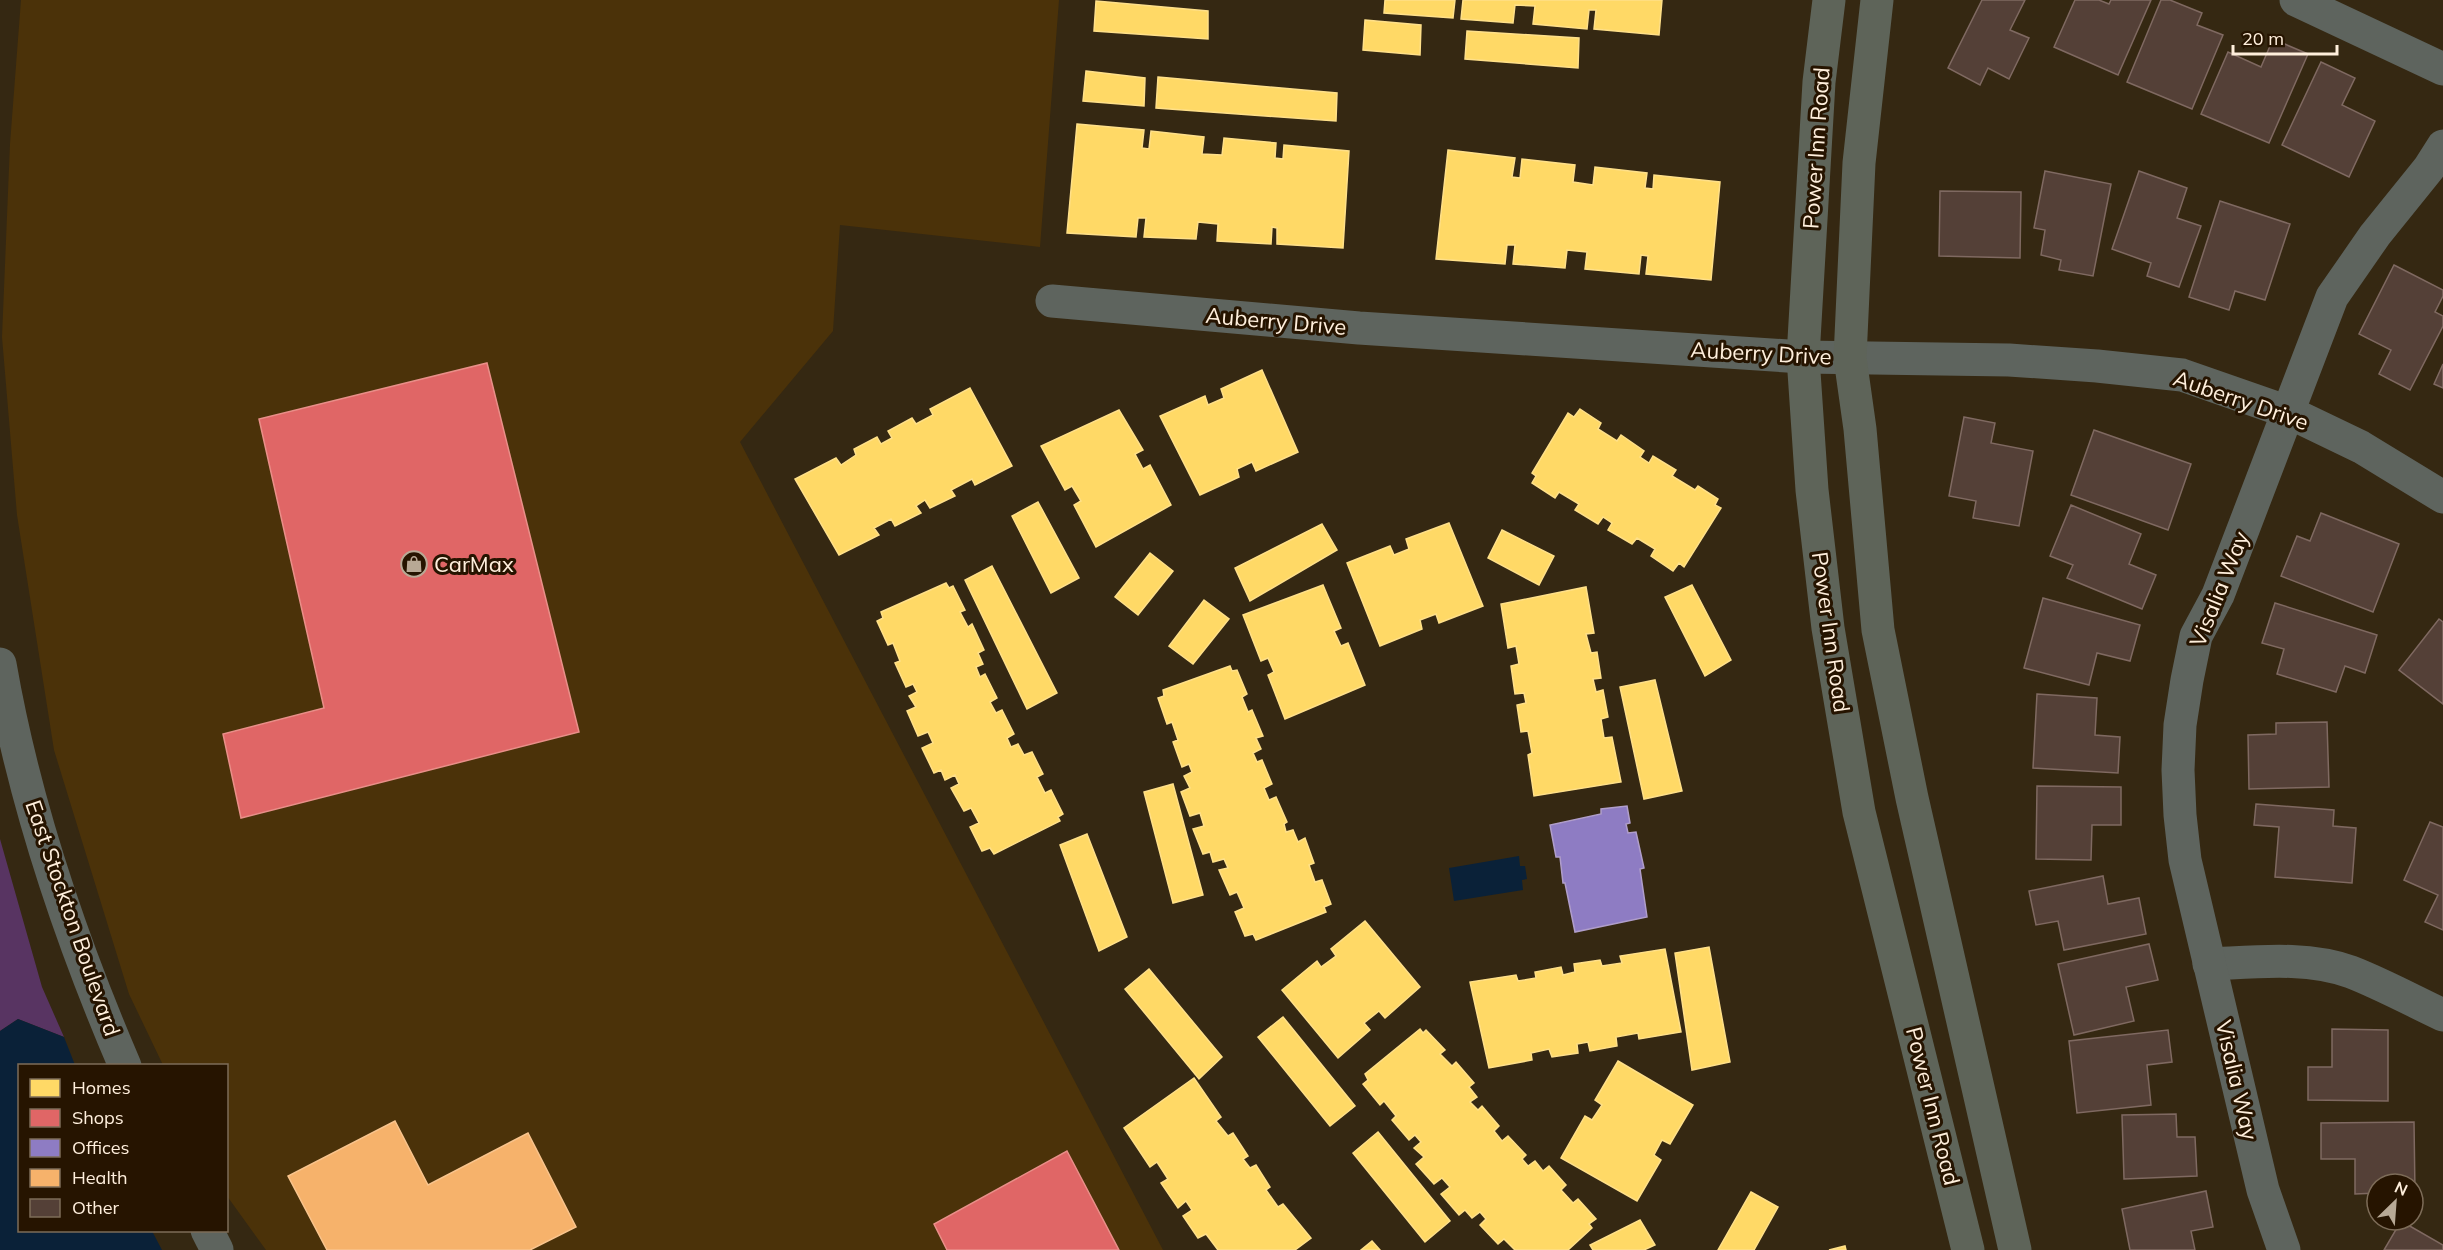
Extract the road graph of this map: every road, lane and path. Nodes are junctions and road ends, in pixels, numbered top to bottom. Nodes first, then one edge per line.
1 (1829, 0) edge
2 (1877, 0) edge
3 (2296, 0) edge
4 (2443, 69) edge
5 (2443, 146) edge
6 (1052, 301) dead end
7 (1803, 357) junction
8 (1850, 358) junction
9 (2288, 412) junction
10 (2443, 496) edge
11 (0, 664) edge
12 (2209, 963) junction
13 (2443, 1015) edge
14 (125, 1064) edge
15 (208, 1232) edge
16 (217, 1250) edge
17 (1968, 1250) edge
18 (2015, 1250) edge
19 (2284, 1250) edge

1 - 7 main road, Power Inn Road
2 - 8 main road, Power Inn Road
3 - 4 street
5 - 9 street, Visalia Way
6 - 7 street, Auberry Drive
7 - 8 street, Auberry Drive
7 - 17 main road, Power Inn Road
8 - 9 street, Auberry Drive
8 - 18 main road, Power Inn Road
9 - 10 street, Auberry Drive
9 - 12 street, Visalia Way
11 - 14 street, East Stockton Boulevard
12 - 13 street
12 - 19 street, Visalia Way
15 - 16 street

